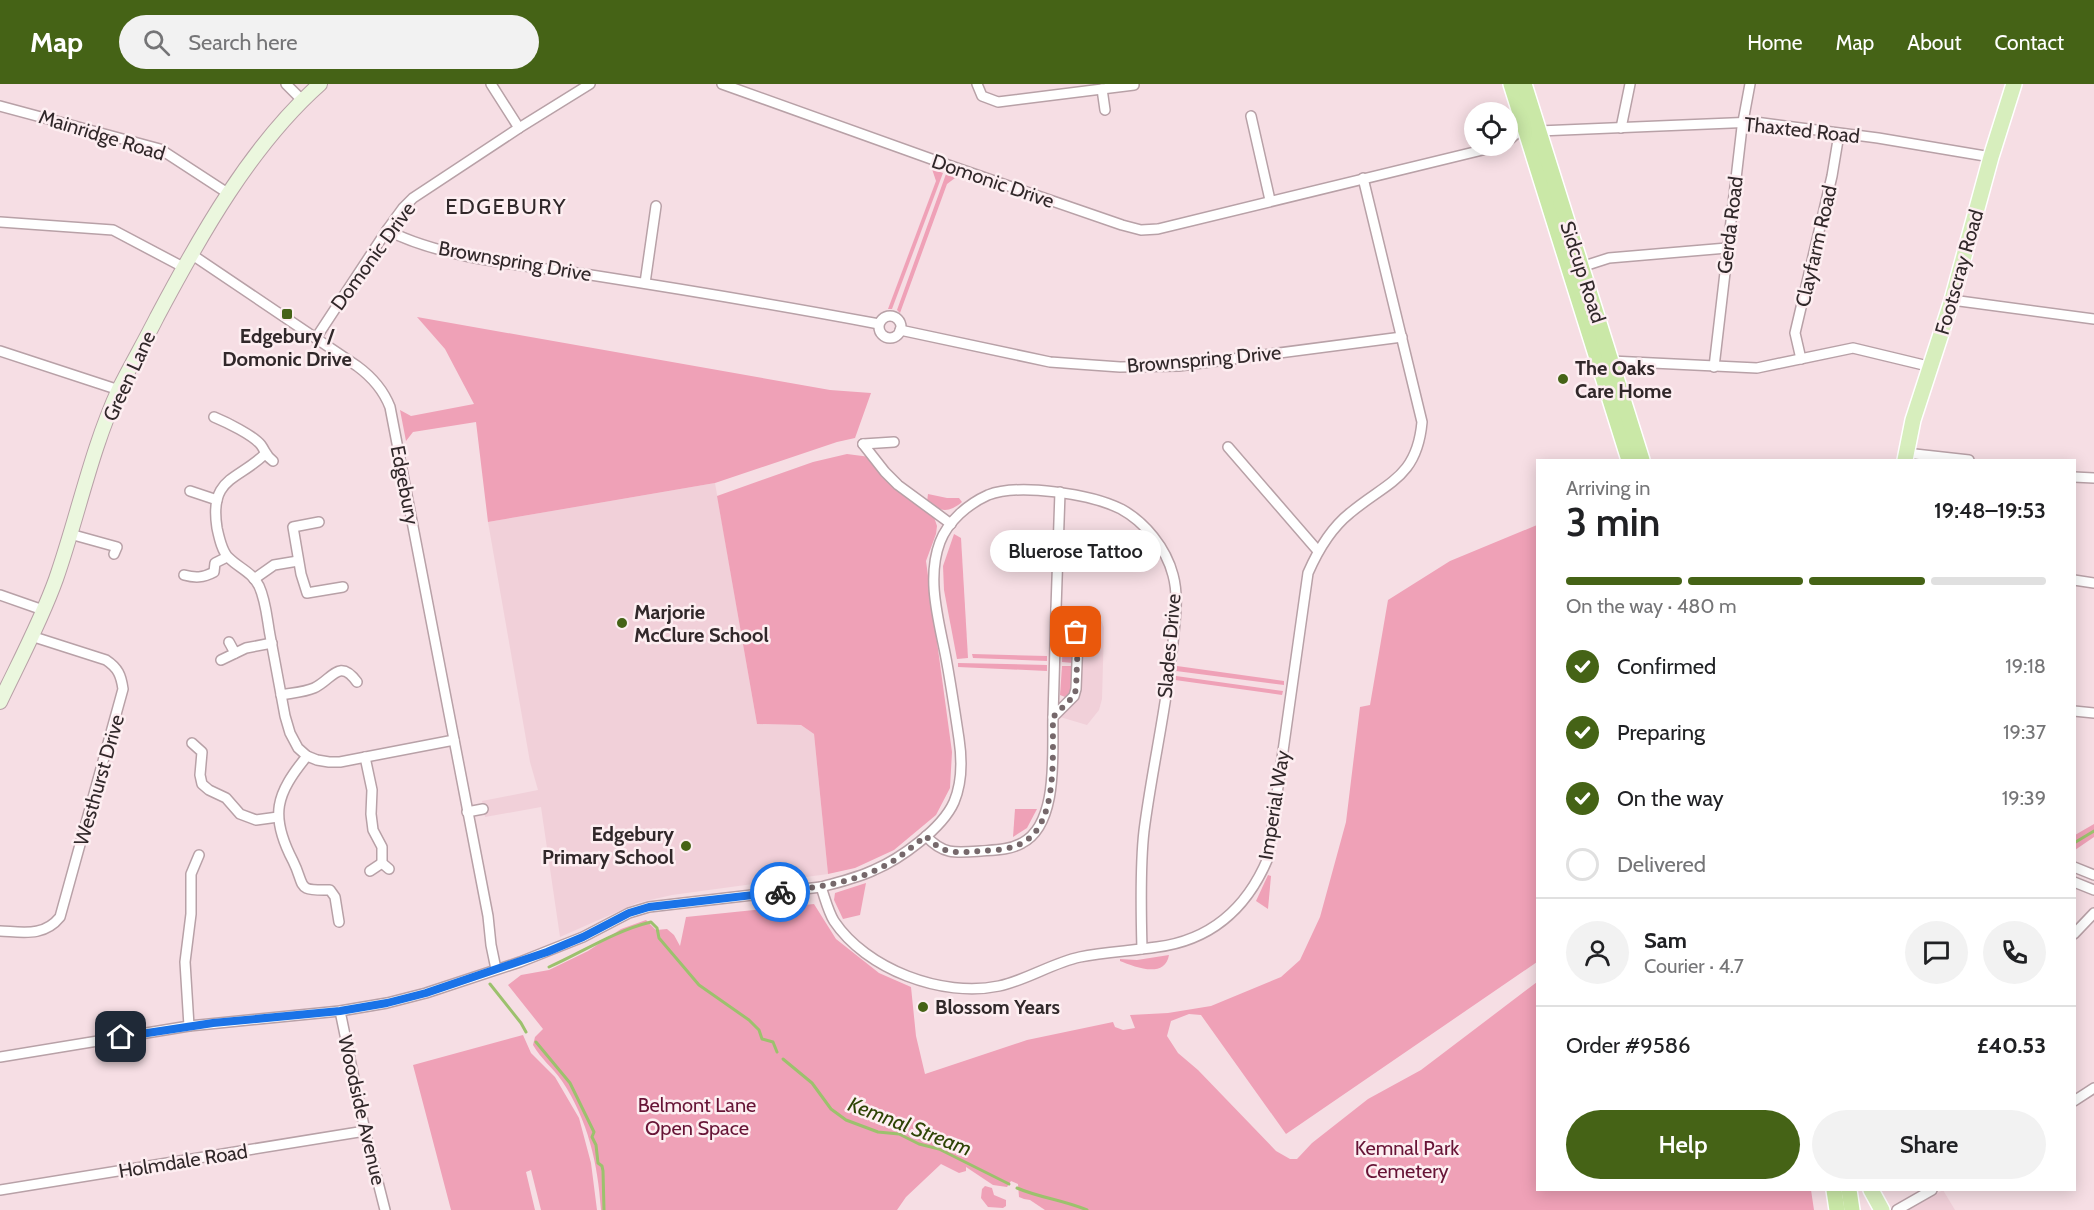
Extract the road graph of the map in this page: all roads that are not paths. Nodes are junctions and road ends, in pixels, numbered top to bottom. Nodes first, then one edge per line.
1 (286, 84) edge
2 (320, 84) edge
3 (491, 84) edge
4 (590, 84) edge
5 (724, 84) edge
6 (977, 84) edge
7 (1511, 84) edge
8 (1524, 84) edge
9 (1630, 84) edge
10 (1750, 84) edge
11 (2014, 84) edge
12 (1134, 85) edge
13 (1102, 89) junction
14 (302, 100) junction
15 (0, 106) edge
16 (1105, 110) dead end
17 (1251, 116) dead end
18 (1743, 122) junction
19 (1523, 123) junction
20 (519, 128) junction
21 (1621, 128) junction
22 (1539, 131) junction
23 (1518, 132) edge
24 (1839, 134) junction
25 (1464, 154) edge
26 (1991, 158) junction
27 (1363, 178) junction
28 (229, 194) junction
29 (1270, 200) junction
30 (656, 206) dead end
31 (0, 222) edge
32 (387, 230) junction
33 (1727, 248) junction
34 (191, 254) junction
35 (183, 267) junction
36 (1581, 267) junction
37 (645, 283) junction
38 (1952, 300) junction
39 (2094, 319) edge
40 (879, 324) junction
41 (900, 330) junction
42 (1402, 337) junction
43 (316, 338) junction
44 (0, 351) edge
45 (1801, 359) junction
46 (1611, 361) junction
47 (1714, 367) junction
48 (1932, 367) junction
49 (119, 390) junction
50 (214, 417) dead end
51 (894, 442) dead end
52 (1228, 447) dead end
53 (1906, 457) edge
54 (1629, 459) edge
55 (1642, 459) edge
56 (1948, 459) edge
57 (2076, 477) edge
58 (2094, 478) edge
59 (190, 490) dead end
60 (1060, 492) junction
61 (217, 500) junction
62 (320, 522) dead end
63 (951, 524) junction
64 (70, 534) junction
65 (117, 547) dead end
66 (1318, 551) junction
67 (227, 557) junction
68 (298, 561) junction
69 (184, 575) dead end
70 (254, 579) junction
71 (2076, 580) edge
72 (2094, 583) edge
73 (343, 587) dead end
74 (0, 595) edge
75 (43, 609) junction
76 (1056, 609) junction
77 (31, 636) junction
78 (229, 642) dead end
79 (272, 643) junction
80 (235, 653) junction
81 (221, 660) dead end
82 (357, 682) dead end
83 (281, 695) junction
84 (0, 702) edge
85 (2076, 711) edge
86 (2094, 713) edge
87 (1053, 717) junction
88 (454, 740) junction
89 (192, 743) dead end
90 (307, 756) junction
91 (365, 757) junction
92 (483, 809) dead end
93 (468, 812) junction
94 (278, 817) junction
95 (926, 836) junction
96 (199, 855) dead end
97 (2076, 868) edge
98 (370, 871) dead end
99 (2094, 875) edge
100 (2076, 883) edge
101 (822, 886) junction
102 (2094, 890) edge
103 (2094, 913) edge
104 (339, 922) dead end
105 (0, 931) edge
106 (2076, 932) edge
107 (1142, 949) junction
108 (496, 969) junction
109 (340, 1011) junction
110 (189, 1026) junction
111 (0, 1057) edge
112 (2094, 1088) edge
113 (2076, 1100) edge
114 (365, 1131) junction
115 (0, 1190) edge
116 (1834, 1191) edge
117 (1849, 1191) edge
118 (1872, 1191) edge
119 (1930, 1191) edge
120 (385, 1210) edge
121 (1837, 1210) edge
122 (1852, 1210) edge
123 (1882, 1210) edge
124 (1897, 1210) edge

1 - 14 street
2 - 14 main road, Green Lane
3 - 20 street
4 - 20 street, Domonic Drive
5 - 29 street, Domonic Drive
6 - 13 street
7 - 19 highway, Sidcup Road
8 - 22 highway, Sidcup Road
9 - 21 street
10 - 18 street, Gerda Road
11 - 26 main road, Footscray Road
12 - 13 street
13 - 16 street
14 - 28 main road, Green Lane
15 - 28 street, Mainridge Road
17 - 29 street
18 - 21 street, Thaxted Road
18 - 24 street, Thaxted Road
18 - 33 street, Gerda Road
19 - 23 street
19 - 54 highway, Sidcup Road
20 - 32 street, Domonic Drive
21 - 22 street, Thaxted Road
22 - 36 highway, Sidcup Road
24 - 26 street, Thaxted Road
24 - 45 street, Clayfarm Road
25 - 27 street, Domonic Drive
26 - 38 main road, Footscray Road
27 - 29 street, Domonic Drive
27 - 42 street, Imperial Way
28 - 34 main road, Green Lane
30 - 37 street
31 - 35 street
32 - 37 street, Brownspring Drive
32 - 43 street, Domonic Drive
33 - 36 street
33 - 47 street, Gerda Road
34 - 35 main road, Green Lane
34 - 43 street, Edgebury
35 - 49 main road, Green Lane
36 - 46 highway, Sidcup Road
37 - 40 street, Brownspring Drive
38 - 39 street
38 - 48 main road, Footscray Road
40 - 41 street, Brownspring Drive
40 - 41 street, Brownspring Drive
41 - 42 street, Brownspring Drive
42 - 66 street, Imperial Way
43 - 88 street, Edgebury
44 - 49 street
45 - 47 street
45 - 48 street
46 - 47 street
46 - 55 highway, Sidcup Road
48 - 53 main road, Footscray Road
49 - 64 main road, Green Lane
50 - 61 street
51 - 63 street
52 - 66 street
53 - 56 street
57 - 58 street
59 - 61 street
60 - 63 street, Slades Drive
60 - 76 street
60 - 107 street, Slades Drive
61 - 67 street
62 - 68 street
63 - 95 street, Slades Drive
64 - 65 street
64 - 75 main road, Green Lane
66 - 107 street, Imperial Way
67 - 69 street
67 - 70 street
68 - 70 street
68 - 73 street
70 - 79 street
71 - 72 street
74 - 75 street
75 - 77 main road, Green Lane
76 - 87 street
76 - 87 street
77 - 84 main road, Green Lane
77 - 105 street, Westhurst Drive
78 - 80 street
79 - 80 street
79 - 83 street
80 - 81 street
82 - 83 street
83 - 90 street
85 - 86 street
87 - 95 street
88 - 91 street
88 - 93 street, Edgebury
89 - 94 street
90 - 91 street
90 - 94 street
91 - 98 street
92 - 93 street
93 - 108 street, Edgebury
94 - 104 street
95 - 101 street, Slades Drive
96 - 110 street
97 - 99 street
100 - 102 street
101 - 107 street, Imperial Way
101 - 108 street, Slades Drive
103 - 106 street
108 - 109 street, Slades Drive
109 - 110 street, Slades Drive
109 - 114 street, Woodside Avenue
110 - 111 street, Slades Drive
112 - 113 street
114 - 115 street, Holmdale Road
114 - 120 street, Woodside Avenue
116 - 121 highway
117 - 122 highway
118 - 123 main road
119 - 124 street

